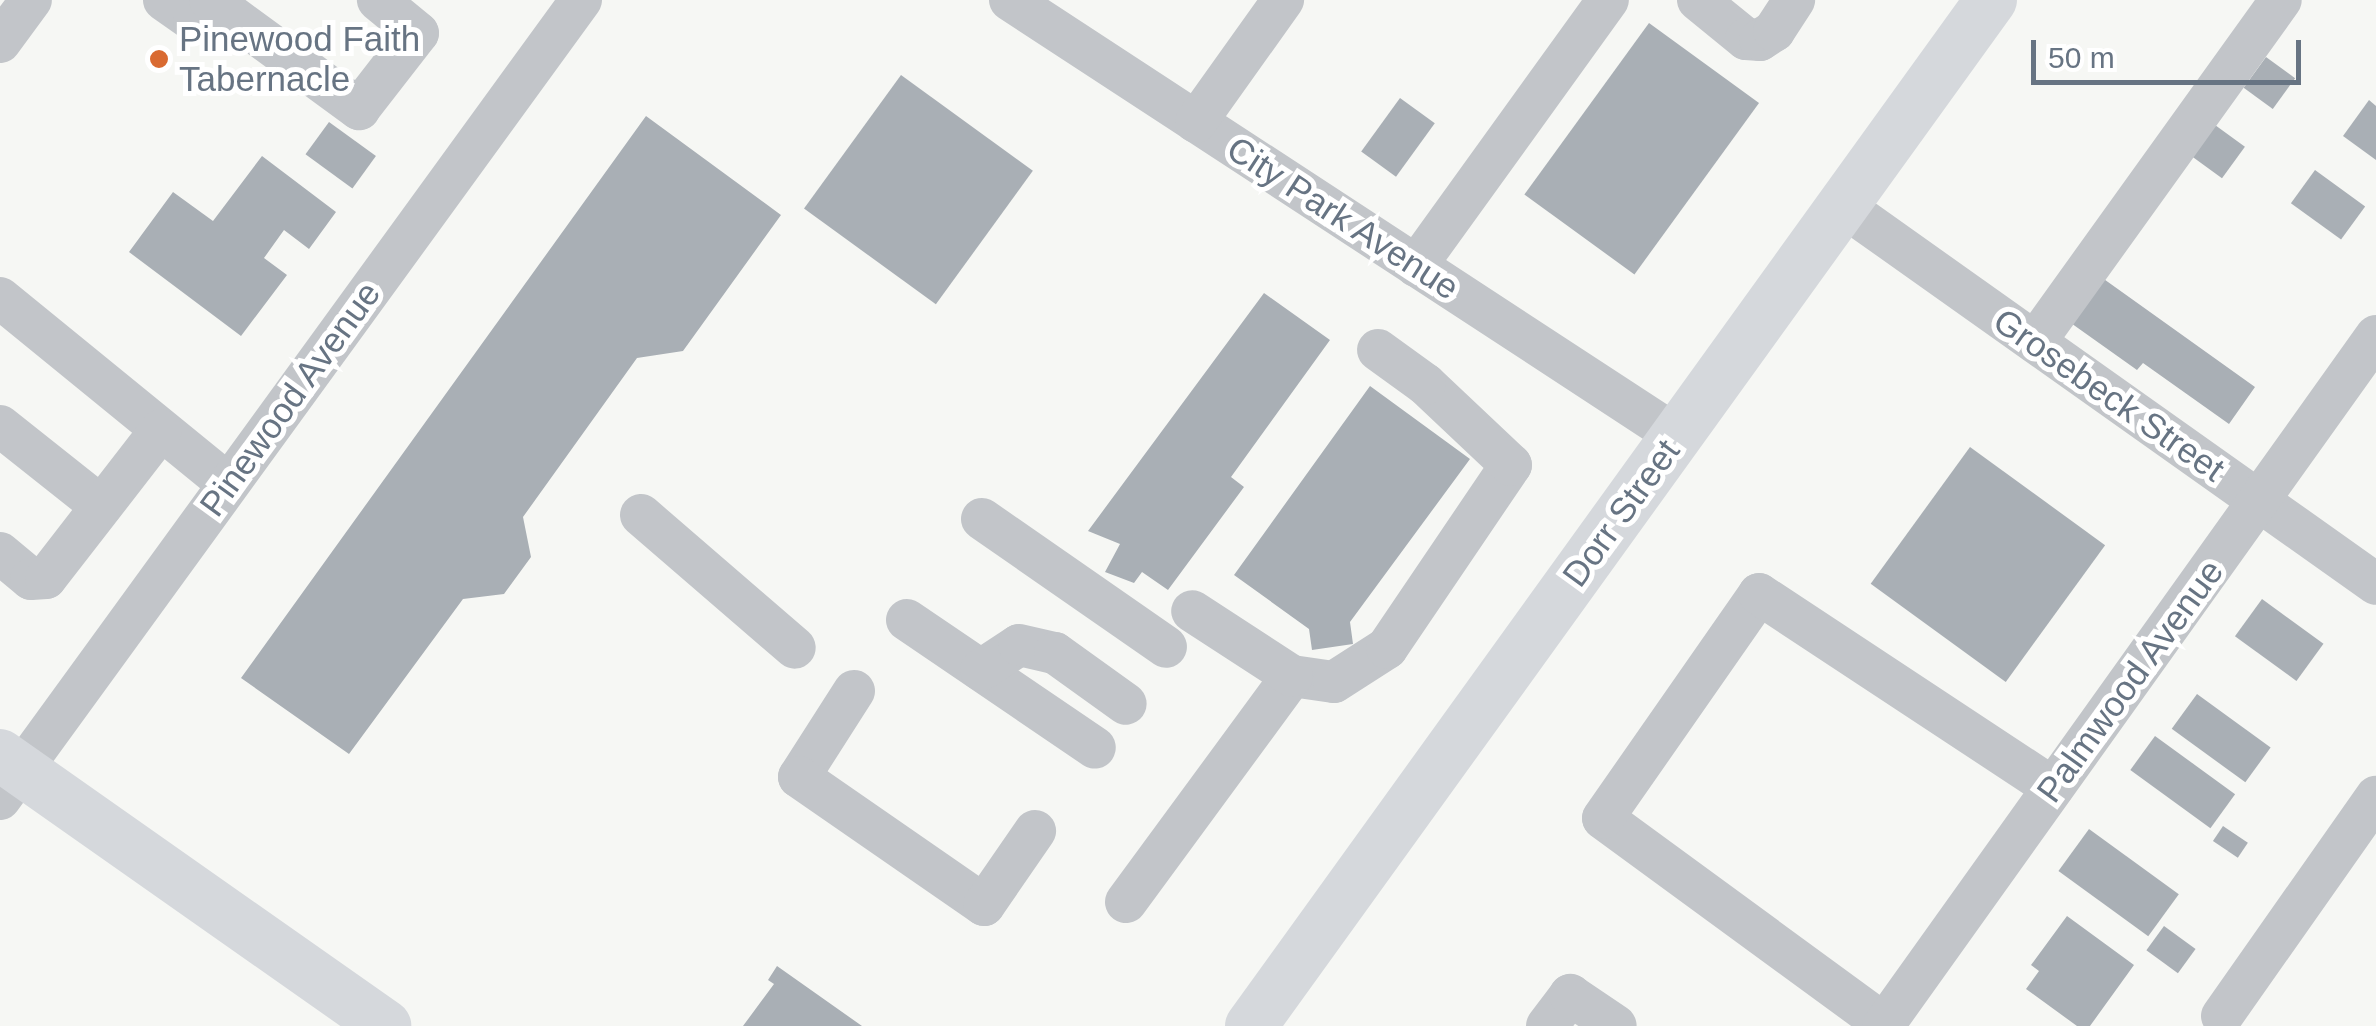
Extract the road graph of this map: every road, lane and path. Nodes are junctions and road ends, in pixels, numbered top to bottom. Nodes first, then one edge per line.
1 (31, 0) edge
2 (164, 0) edge
3 (210, 0) edge
4 (378, 0) edge
5 (581, 0) edge
6 (1010, 0) edge
7 (1284, 0) edge
8 (1608, 0) edge
9 (1698, 0) edge
10 (1794, 0) edge
11 (1992, 0) edge
12 (2281, 0) edge
13 (0, 42) edge
14 (1196, 122) junction
15 (1843, 206) junction
16 (1416, 266) junction
17 (0, 298) edge
18 (2376, 336) edge
19 (2035, 342) junction
20 (1378, 350) dead end
21 (0, 426) edge
22 (161, 430) junction
23 (1677, 436) junction
24 (228, 484) junction
25 (2258, 501) junction
26 (101, 506) junction
27 (641, 516) dead end
28 (982, 519) dead end
29 (0, 553) edge
30 (2376, 584) edge
31 (1192, 612) dead end
32 (906, 620) dead end
33 (1166, 647) dead end
34 (796, 648) dead end
35 (981, 670) junction
36 (1292, 676) junction
37 (854, 691) dead end
38 (1126, 704) dead end
39 (1095, 748) dead end
40 (7, 774) edge
41 (2054, 788) junction
42 (2376, 797) edge
43 (1035, 831) dead end
44 (1126, 902) dead end
45 (1559, 1011) edge
46 (2222, 1016) dead end
47 (378, 1024) edge
48 (1884, 1025) edge
49 (1251, 1026) edge
50 (1616, 1026) edge

1 - 13 street
2 - 3 street
3 - 4 street
5 - 24 street, Pinewood Avenue
6 - 14 street, City Park Avenue
7 - 14 street
8 - 16 street
9 - 10 street
11 - 15 main road, Dorr Street
12 - 19 street
14 - 16 street, City Park Avenue
15 - 19 street, Grosebeck Street
15 - 23 main road, Dorr Street
16 - 23 street, City Park Avenue
17 - 22 street
18 - 25 street, Palmwood Avenue
19 - 25 street, Grosebeck Street
20 - 36 street
21 - 26 street
22 - 24 street
22 - 26 street
23 - 49 main road, Dorr Street
24 - 40 street, Pinewood Avenue
25 - 30 street, Grosebeck Street
25 - 41 street, Palmwood Avenue
26 - 29 street
27 - 34 street
28 - 33 street
31 - 36 street
32 - 35 street
35 - 38 street
35 - 39 street
36 - 44 street
37 - 43 street
40 - 47 main road
41 - 48 street, Palmwood Avenue
41 - 48 street
42 - 46 street
45 - 50 street

